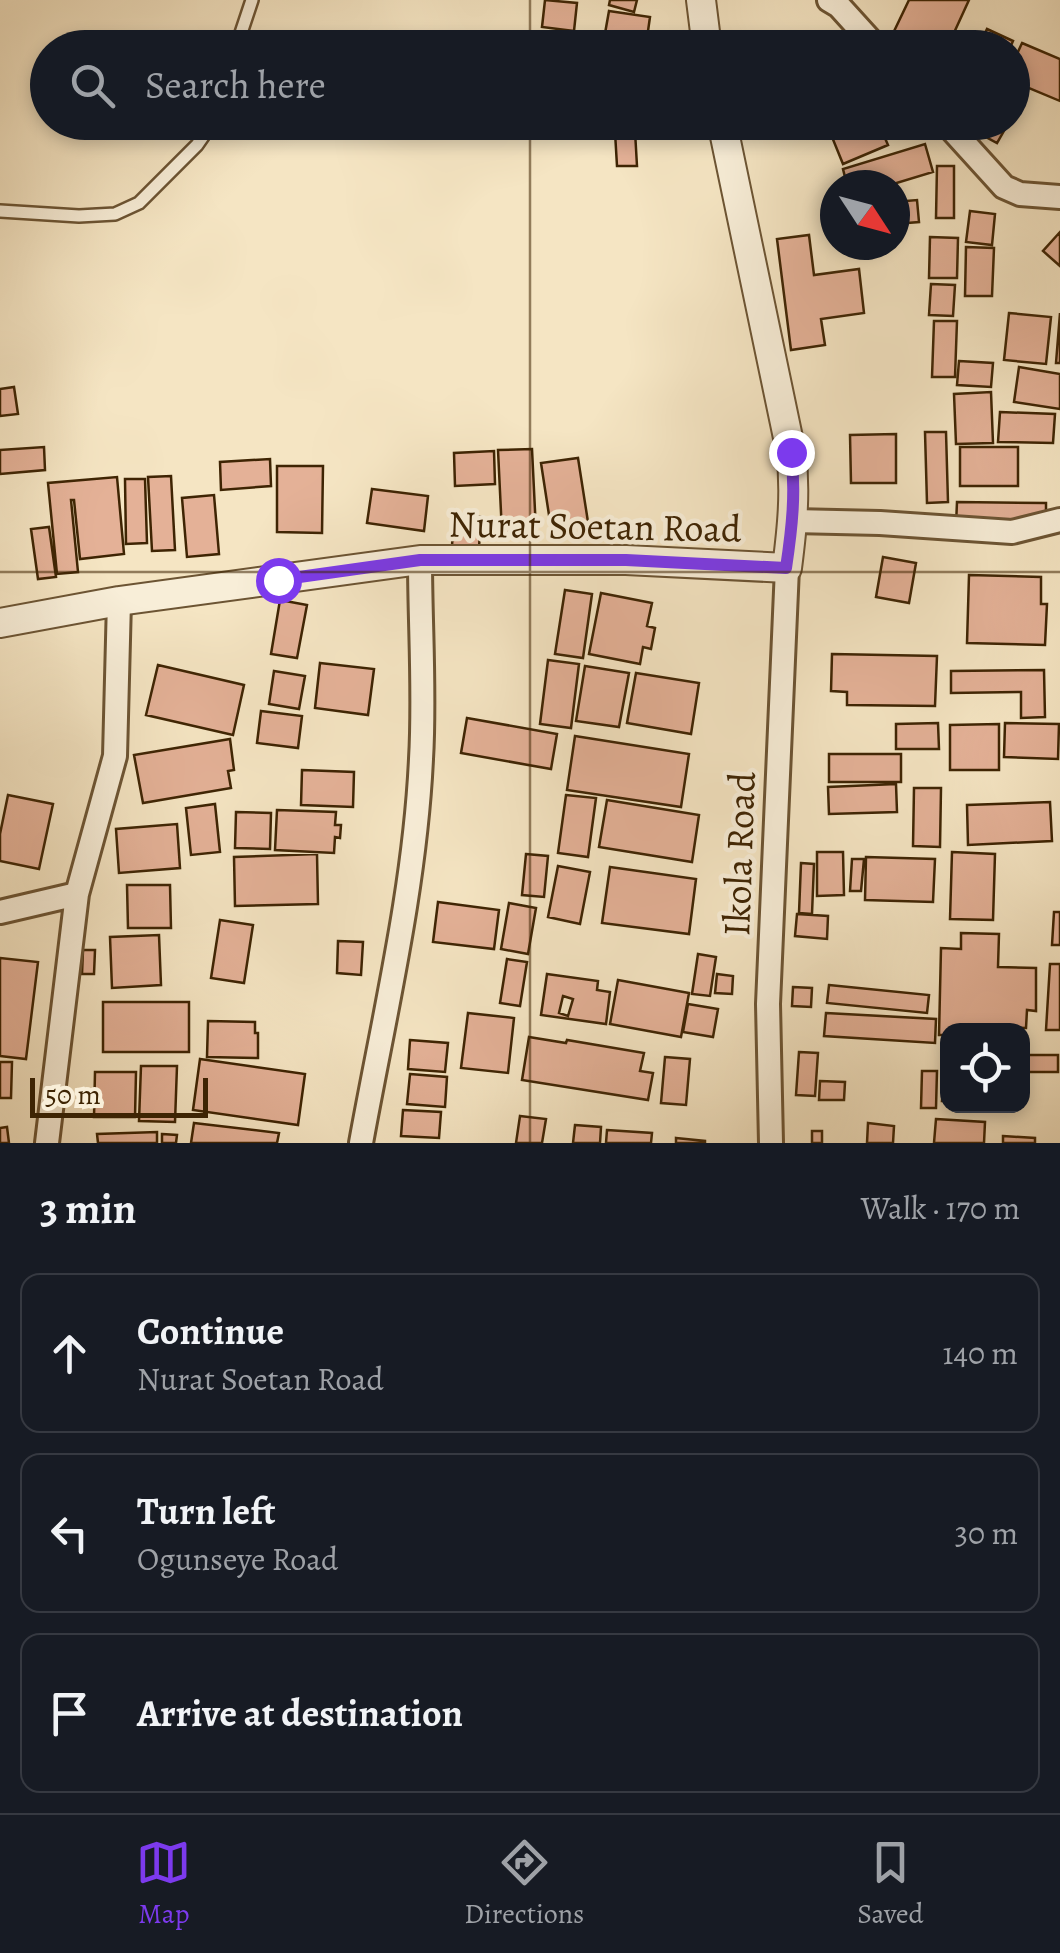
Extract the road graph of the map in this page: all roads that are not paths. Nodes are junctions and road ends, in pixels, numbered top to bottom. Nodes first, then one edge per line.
1 (252, 0) edge
2 (701, 0) edge
3 (829, 0) edge
4 (242, 30) edge
5 (705, 30) edge
6 (860, 30) edge
7 (201, 140) edge
8 (726, 140) edge
9 (961, 140) edge
10 (1060, 197) edge
11 (0, 211) edge
12 (1060, 520) edge
13 (794, 521) junction
14 (420, 560) junction
15 (786, 568) junction
16 (119, 601) junction
17 (0, 623) edge
18 (77, 894) junction
19 (0, 912) edge
20 (48, 1143) edge
21 (360, 1143) edge
22 (770, 1143) edge

1 - 4 lane
2 - 5 street
3 - 6 street
7 - 11 lane
8 - 13 street, Nurat Soetan Road
9 - 10 street
12 - 13 street
13 - 15 street, Nurat Soetan Road
14 - 15 street, Nurat Soetan Road
14 - 16 street, Nurat Soetan Road
14 - 21 street
15 - 22 street, Ikola Road
16 - 17 street, Nurat Soetan Road
16 - 18 street
18 - 19 street
18 - 20 street

